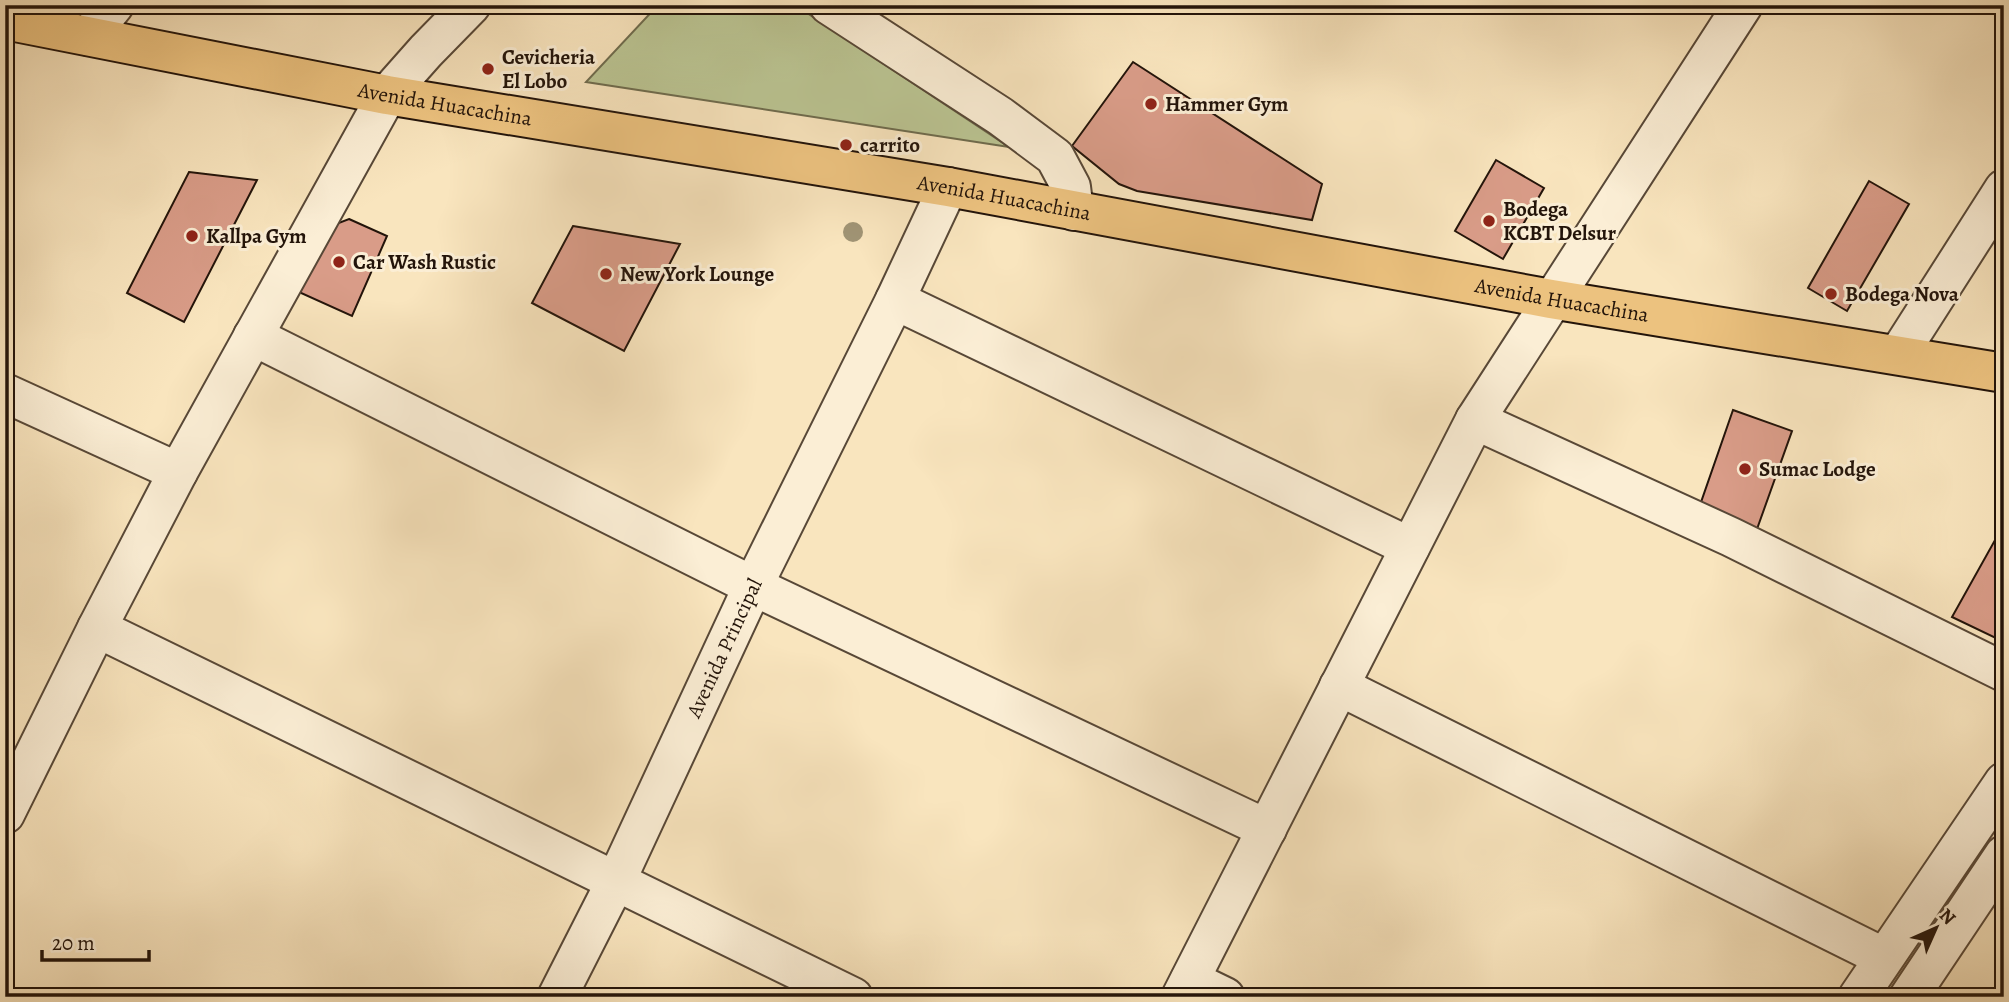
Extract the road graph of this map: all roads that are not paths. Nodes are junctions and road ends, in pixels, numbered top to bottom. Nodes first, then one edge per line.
1 (114, 5) edge
2 (471, 5) edge
3 (830, 5) edge
4 (1743, 5) edge
5 (5, 20) edge
6 (89, 36) junction
7 (387, 95) junction
8 (947, 187) junction
9 (2004, 189) edge
10 (1074, 211) junction
11 (1551, 299) junction
12 (895, 300) junction
13 (253, 336) junction
14 (1898, 355) junction
15 (2004, 373) edge
16 (5, 393) edge
17 (1475, 420) junction
18 (178, 472) junction
19 (1410, 547) junction
20 (753, 586) junction
21 (97, 628) junction
22 (2004, 671) edge
23 (1339, 686) junction
24 (18, 757) edge
25 (2004, 782) edge
26 (5, 814) edge
27 (1267, 829) junction
28 (2004, 855) edge
29 (616, 881) junction
30 (1883, 957) junction
31 (1186, 988) edge
32 (558, 997) edge
33 (853, 997) edge
34 (1225, 997) edge
35 (1858, 997) edge
36 (1909, 997) edge

1 - 6 street
2 - 7 street
3 - 10 street
4 - 11 street
5 - 6 main road, Avenida Huacachina
6 - 7 main road, Avenida Huacachina
7 - 8 main road, Avenida Huacachina
7 - 13 street
8 - 10 main road, Avenida Huacachina
8 - 12 street, Avenida Principal
9 - 14 street
10 - 11 main road, Avenida Huacachina
11 - 14 main road, Avenida Huacachina
11 - 17 street
12 - 19 street
12 - 20 street, Avenida Principal
13 - 18 street
13 - 20 street
14 - 15 main road, Avenida Huacachina
16 - 18 street
17 - 19 street
17 - 22 street
18 - 21 street
19 - 23 street
20 - 27 street
20 - 29 street, Avenida Principal
21 - 24 street
21 - 29 street
23 - 27 street
23 - 30 street
24 - 26 street
25 - 30 street
27 - 31 street
28 - 36 street
29 - 32 street, Avenida Principal
29 - 33 street
30 - 35 street
31 - 34 street

